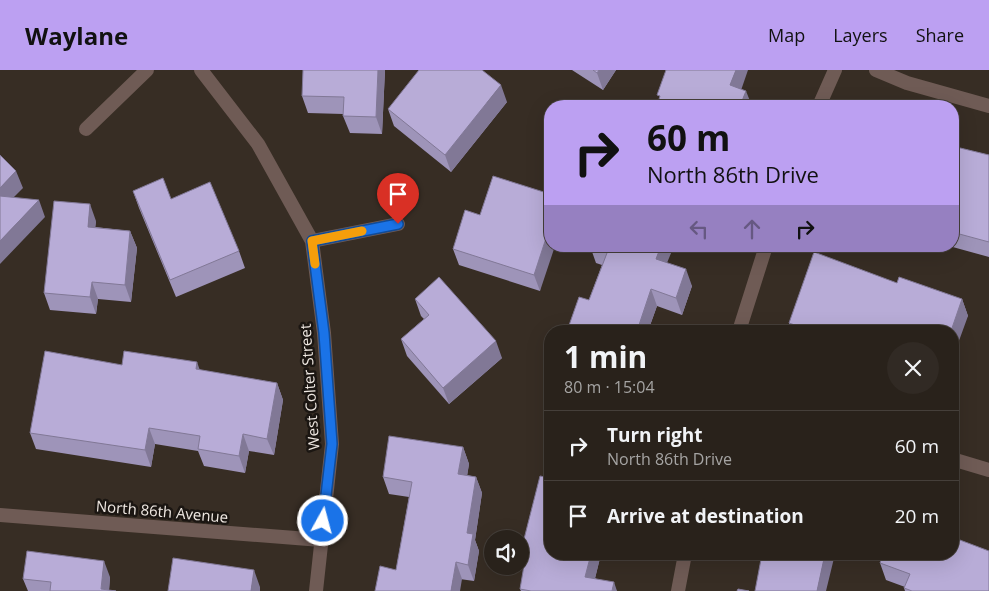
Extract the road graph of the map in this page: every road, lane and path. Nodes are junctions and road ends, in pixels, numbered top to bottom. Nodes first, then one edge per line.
1 (146, 70) edge
2 (201, 70) edge
3 (834, 70) edge
4 (876, 70) edge
5 (822, 100) edge
6 (989, 106) edge
7 (86, 129) dead end
8 (398, 224) dead end
9 (312, 241) junction
10 (764, 252) edge
11 (740, 325) edge
12 (959, 461) edge
13 (989, 470) edge
14 (0, 515) edge
15 (321, 540) junction
16 (684, 560) edge
17 (316, 591) edge
18 (678, 591) edge

1 - 7 street
2 - 9 street
3 - 5 street
4 - 6 street
8 - 9 street
9 - 15 street, West Colter Street
10 - 11 street
12 - 13 street
14 - 15 street, North 86th Avenue
15 - 17 street, West Colter Street
16 - 18 street

